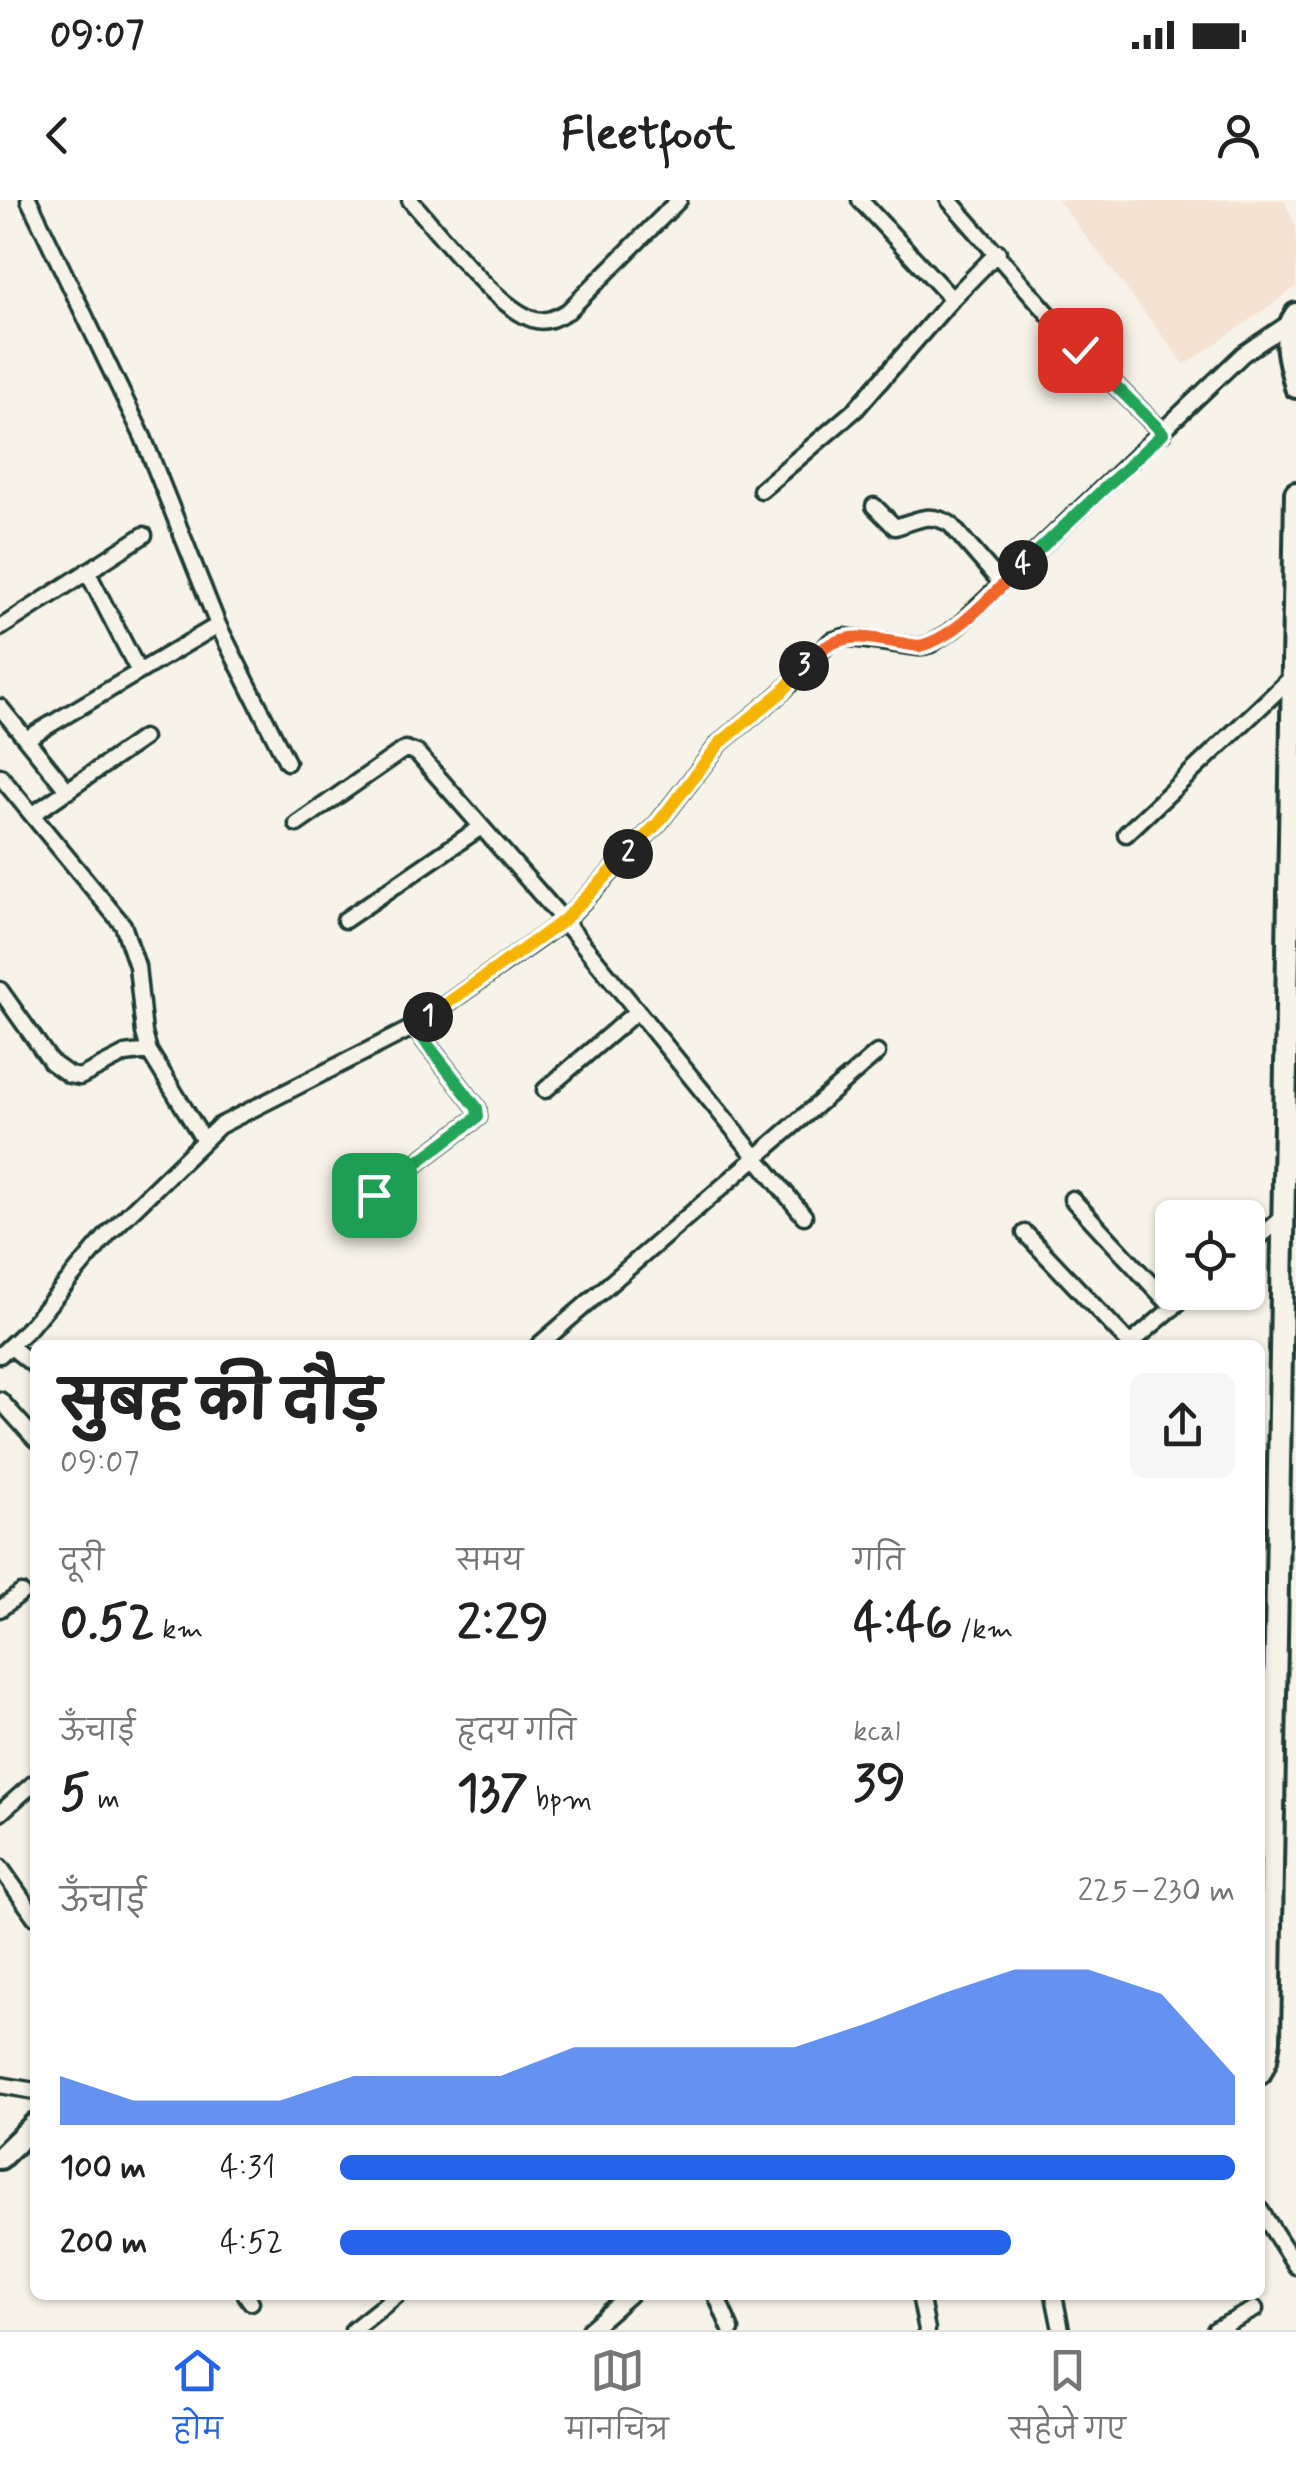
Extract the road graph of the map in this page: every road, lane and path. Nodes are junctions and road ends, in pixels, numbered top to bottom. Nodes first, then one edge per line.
1 (29, 200) edge
2 (410, 200) edge
3 (679, 200) edge
4 (860, 200) edge
5 (949, 200) edge
6 (998, 252) junction
7 (952, 298) junction
8 (1293, 319) edge
9 (1296, 387) edge
10 (1163, 433) junction
11 (762, 490) dead end
12 (1296, 493) edge
13 (874, 506) dead end
14 (144, 535) dead end
15 (87, 571) junction
16 (1002, 584) junction
17 (218, 625) junction
18 (0, 628) edge
19 (138, 672) junction
20 (1292, 677) junction
21 (0, 708) edge
22 (143, 738) dead end
23 (26, 739) junction
24 (287, 762) dead end
25 (0, 776) edge
26 (68, 790) junction
27 (32, 815) junction
28 (297, 824) dead end
29 (481, 826) junction
30 (1126, 834) dead end
31 (345, 920) dead end
32 (564, 920) junction
33 (0, 990) edge
34 (637, 1011) junction
35 (414, 1027) junction
36 (149, 1051) junction
37 (876, 1054) dead end
38 (545, 1090) dead end
39 (203, 1139) junction
40 (754, 1156) junction
41 (374, 1195) dead end
42 (1072, 1200) dead end
43 (804, 1216) dead end
44 (1283, 1217) junction
45 (1265, 1232) edge
46 (1026, 1233) dead end
47 (1155, 1289) edge
48 (1171, 1310) edge
49 (549, 1340) edge
50 (1125, 1340) edge
51 (1136, 1340) edge
52 (4, 1349) edge
53 (30, 1363) edge
54 (0, 1400) edge
55 (30, 1434) edge
56 (1269, 1506) edge
57 (21, 1593) dead end
58 (0, 1610) edge
59 (30, 1786) edge
60 (0, 1813) edge
61 (0, 1867) edge
62 (30, 1910) edge
63 (1265, 2062) edge
64 (0, 2086) edge
65 (30, 2091) edge
66 (30, 2129) edge
67 (0, 2158) edge
68 (1265, 2218) edge
69 (1296, 2266) edge
70 (391, 2300) edge
71 (622, 2300) edge
72 (718, 2300) edge
73 (921, 2300) edge
74 (1055, 2300) edge
75 (1255, 2308) dead end
76 (353, 2330) edge
77 (589, 2330) edge
78 (731, 2330) edge
79 (928, 2330) edge
80 (1061, 2330) edge
81 (1215, 2330) edge

1 - 17 street
2 - 3 street
4 - 7 street
5 - 6 street
6 - 7 street
6 - 10 street
7 - 11 street
8 - 9 street
8 - 10 street
10 - 16 street
12 - 20 street
13 - 16 street
14 - 15 street
15 - 18 street
15 - 19 street
16 - 32 street
17 - 19 street
17 - 24 street
19 - 23 street
20 - 30 street
20 - 44 street
21 - 23 street
22 - 26 street
23 - 26 street
25 - 27 street
26 - 27 street
27 - 36 street
28 - 29 street
29 - 31 street
29 - 32 street
32 - 34 street
32 - 35 street
33 - 36 street
34 - 38 street
34 - 40 street
35 - 39 street
35 - 41 street
36 - 39 street
37 - 40 street
39 - 52 street
40 - 43 street
40 - 49 street
42 - 47 street
44 - 45 street
44 - 56 street
46 - 50 street
48 - 51 street
52 - 53 street
54 - 55 street
56 - 63 street
57 - 58 street
59 - 60 street
61 - 62 street
64 - 65 street
66 - 67 street
68 - 69 street
70 - 76 street
71 - 77 street
72 - 78 street
73 - 79 street
74 - 80 street
75 - 81 street

